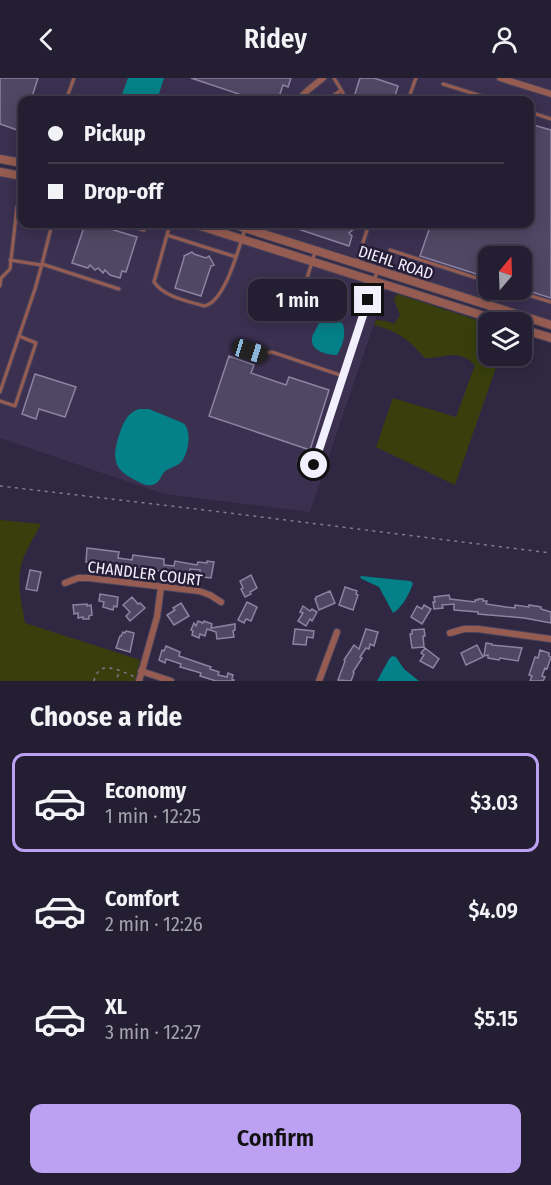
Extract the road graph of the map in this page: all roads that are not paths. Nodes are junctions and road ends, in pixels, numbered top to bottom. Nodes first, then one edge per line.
1 (74, 78) edge
2 (322, 78) edge
3 (334, 78) edge
4 (416, 78) edge
5 (500, 78) edge
6 (443, 84) dead end
7 (341, 90) junction
8 (551, 94) edge
9 (67, 96) edge
10 (302, 96) edge
11 (333, 96) edge
12 (342, 96) edge
13 (409, 96) edge
14 (481, 96) edge
15 (534, 113) edge
16 (551, 119) edge
17 (0, 159) edge
18 (18, 162) edge
19 (0, 172) edge
20 (18, 175) edge
21 (17, 207) dead end
22 (51, 228) edge
23 (138, 228) edge
24 (169, 228) edge
25 (207, 228) edge
26 (245, 228) edge
27 (252, 228) edge
28 (368, 228) edge
29 (144, 230) dead end
30 (167, 235) junction
31 (242, 239) junction
32 (316, 250) junction
33 (390, 250) dead end
34 (236, 257) junction
35 (10, 260) junction
36 (312, 262) junction
37 (356, 263) junction
38 (41, 264) junction
39 (378, 270) junction
40 (478, 278) edge
41 (374, 282) junction
42 (0, 286) edge
43 (119, 288) dead end
44 (304, 288) dead end
45 (532, 296) edge
46 (551, 302) edge
47 (478, 314) edge
48 (551, 325) edge
49 (532, 331) edge
50 (20, 336) junction
51 (551, 338) edge
52 (238, 347) dead end
53 (343, 376) junction
54 (0, 392) edge
55 (0, 401) edge
56 (299, 461) dead end
57 (66, 583) dead end
58 (161, 587) junction
59 (220, 602) dead end
60 (337, 632) dead end
61 (450, 633) dead end
62 (551, 639) edge
63 (141, 671) junction
64 (139, 680) edge
65 (171, 681) edge
66 (319, 681) edge

1 - 9 lane
2 - 10 street
3 - 7 lane
4 - 13 lane
5 - 8 street
6 - 14 lane
7 - 11 lane
7 - 12 lane
15 - 16 lane
17 - 18 street
19 - 20 street
21 - 35 lane
22 - 38 lane
23 - 29 lane
24 - 30 lane
25 - 31 street, DIEHL ROAD
26 - 31 lane
27 - 32 street, DIEHL ROAD
28 - 37 lane
30 - 34 lane
30 - 34 lane
31 - 34 lane
31 - 36 street, DIEHL ROAD
32 - 36 lane
32 - 37 street, DIEHL ROAD
33 - 40 lane
35 - 38 lane
35 - 42 lane
36 - 41 street, DIEHL ROAD
36 - 44 lane
37 - 39 street, DIEHL ROAD
38 - 43 lane
38 - 50 lane
39 - 41 lane
39 - 48 street, DIEHL ROAD
41 - 47 street, DIEHL ROAD
41 - 53 lane
45 - 46 lane
49 - 51 street
50 - 54 lane
50 - 55 lane
52 - 53 lane
53 - 56 lane
57 - 58 street, CHANDLER COURT
58 - 59 street, CHANDLER COURT
58 - 63 street
60 - 66 street
61 - 62 street
63 - 64 street
63 - 65 street

